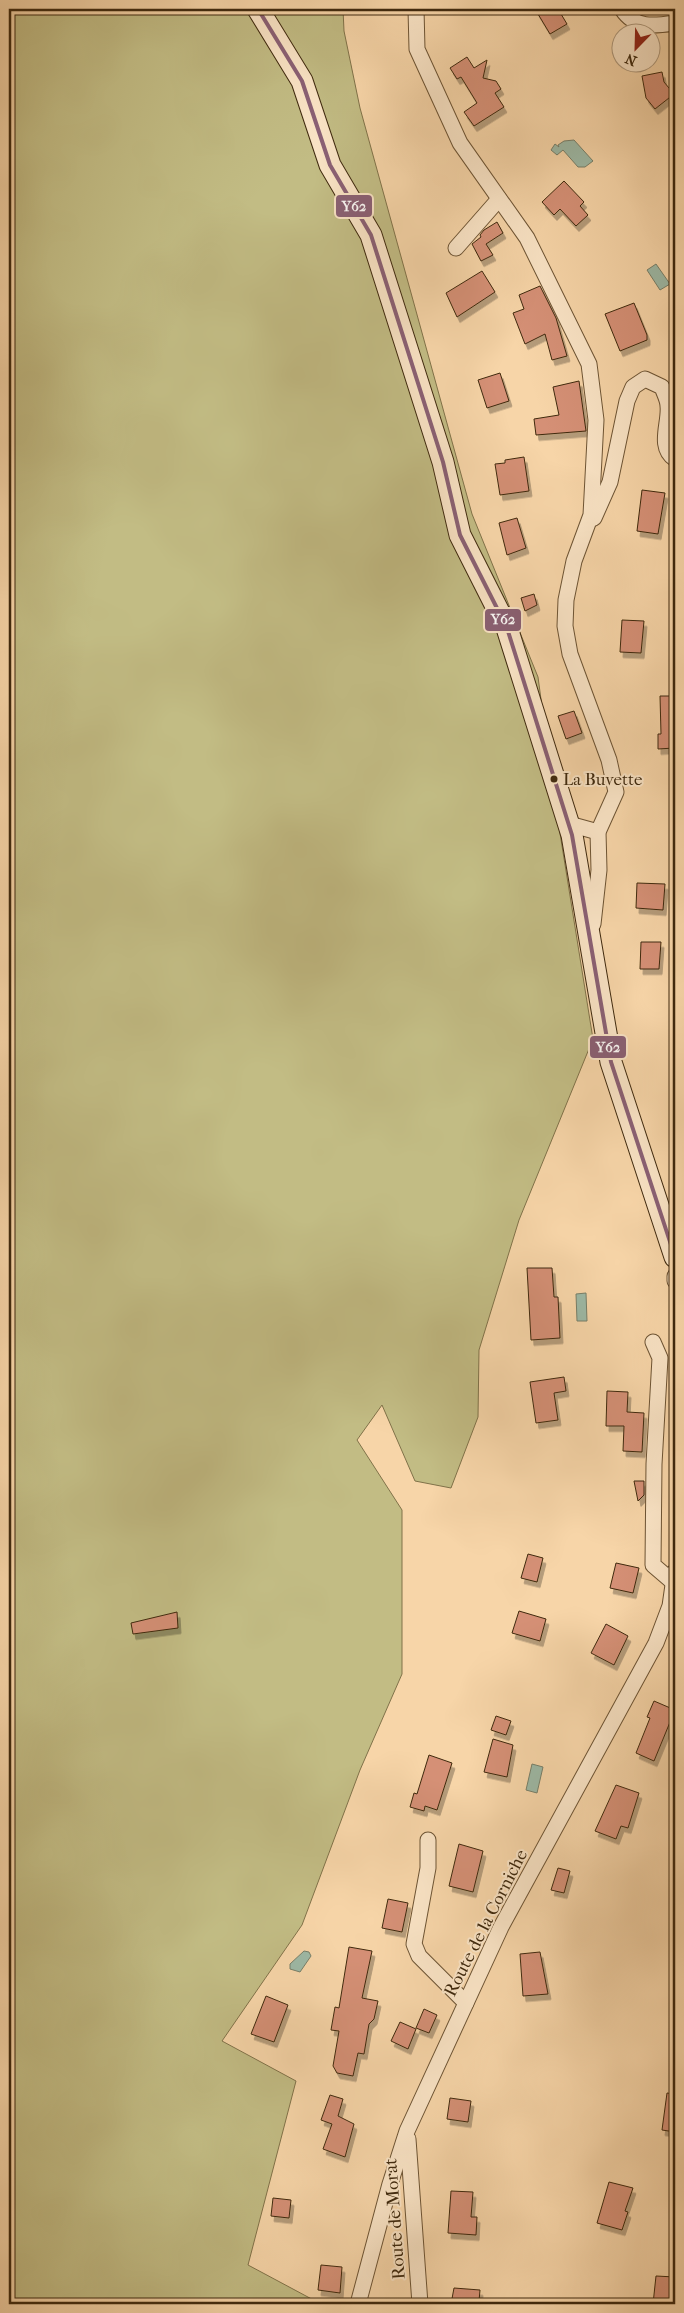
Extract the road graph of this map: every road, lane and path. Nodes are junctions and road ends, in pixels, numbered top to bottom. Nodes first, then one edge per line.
1 (258, 9) edge
2 (416, 9) edge
3 (622, 9) edge
4 (675, 23) edge
5 (500, 199) junction
6 (456, 248) dead end
7 (675, 459) edge
8 (585, 530) junction
9 (569, 824) junction
10 (598, 832) junction
11 (591, 940) junction
12 (675, 1257) edge
13 (675, 1276) edge
14 (675, 1281) edge
15 (653, 1342) dead end
16 (674, 1577) edge
17 (428, 1840) dead end
18 (466, 2004) junction
19 (407, 2131) junction
20 (358, 2304) edge
21 (420, 2304) edge

1 - 9 main road
2 - 5 street
3 - 4 street
5 - 6 street
5 - 8 street
7 - 8 street
8 - 10 street
9 - 10 street
9 - 11 main road
10 - 11 street
11 - 12 main road
13 - 14 street
15 - 16 street
16 - 18 street, Route de la Corniche
17 - 18 street
18 - 19 street, Route de la Corniche
19 - 20 street, Route de la Corniche
19 - 21 street, Route de Morat

